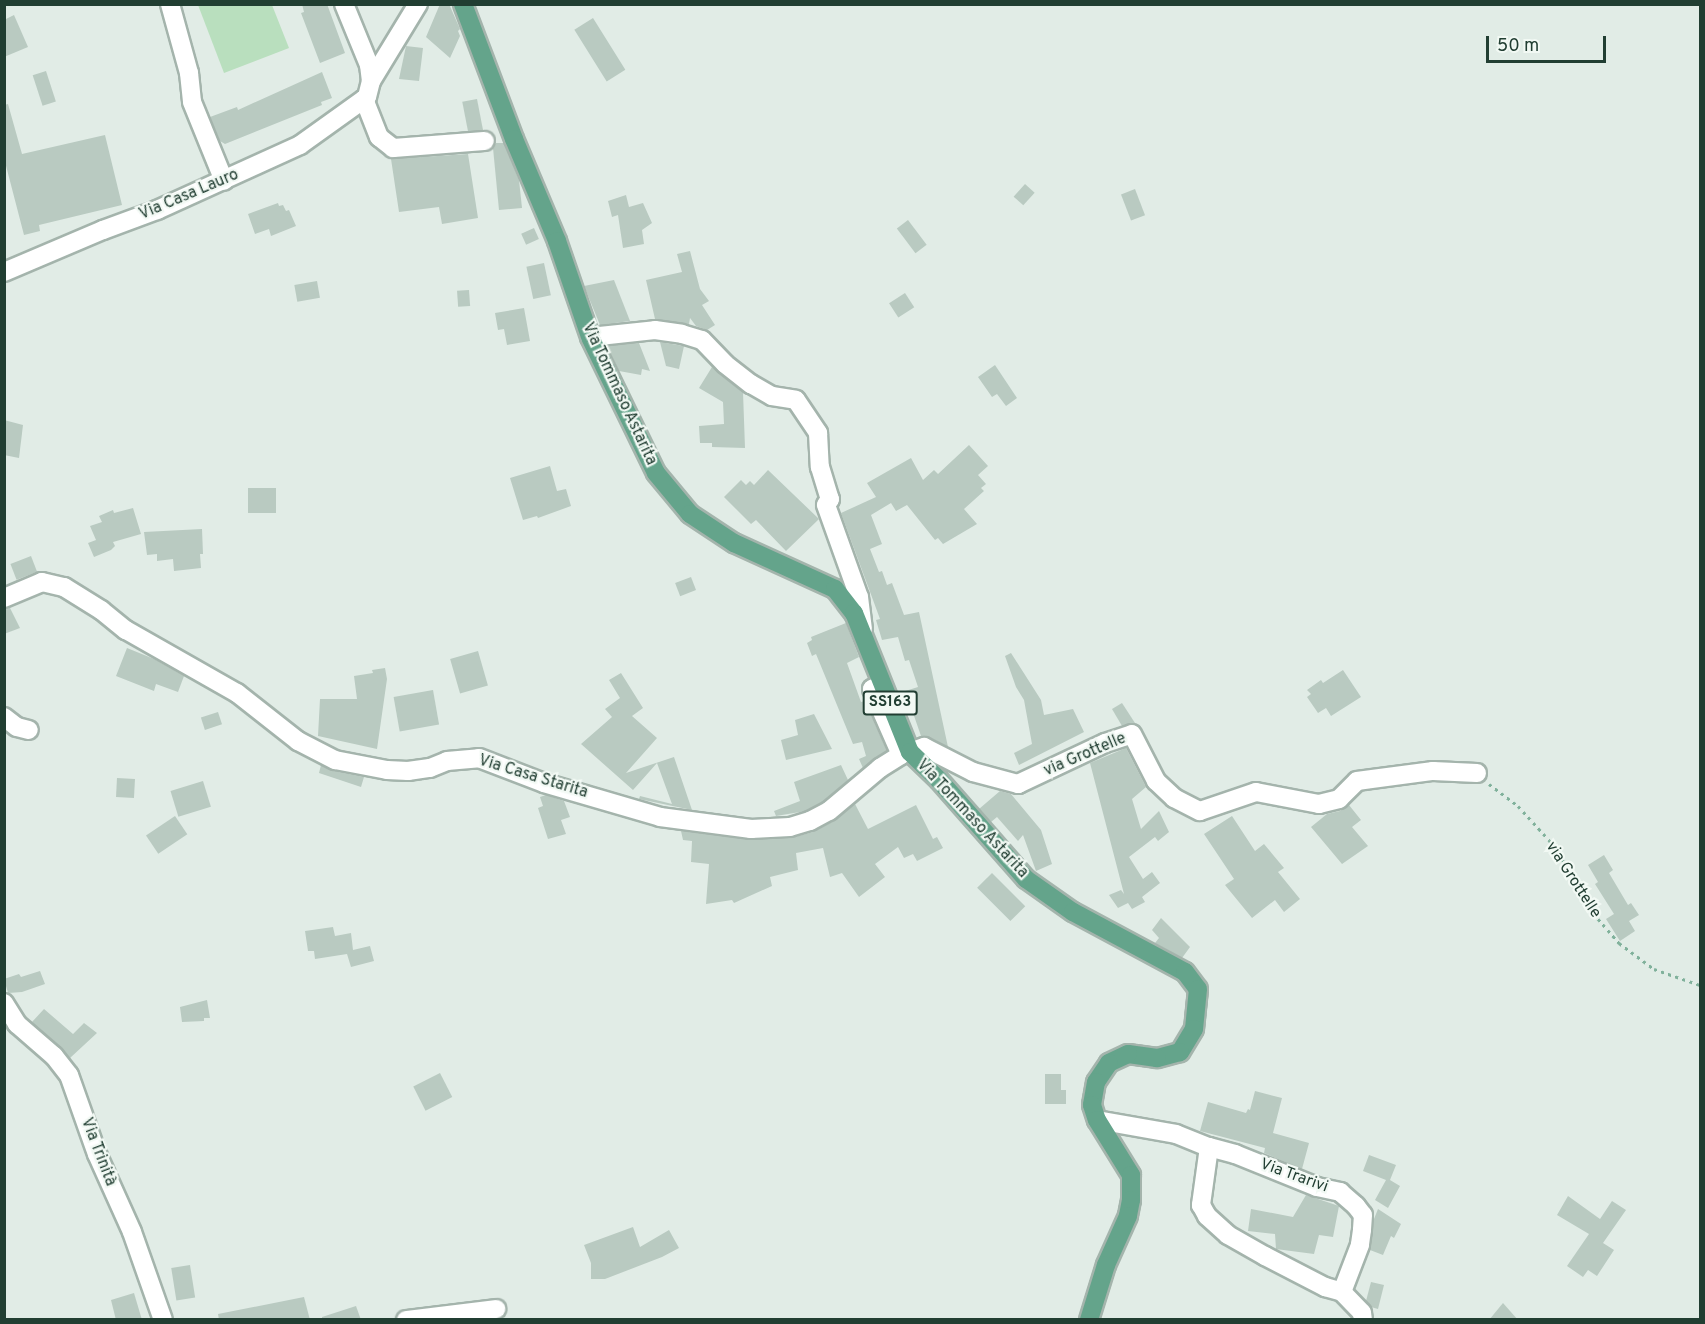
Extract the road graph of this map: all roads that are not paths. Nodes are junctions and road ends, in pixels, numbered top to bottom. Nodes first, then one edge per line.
1 (170, 4) edge
2 (344, 4) edge
3 (418, 4) edge
4 (463, 4) edge
5 (371, 81) junction
6 (364, 99) junction
7 (485, 141) dead end
8 (224, 181) junction
9 (4, 272) edge
10 (590, 337) junction
11 (4, 598) edge
12 (865, 639) junction
13 (882, 684) junction
14 (4, 717) edge
15 (29, 730) dead end
16 (910, 752) junction
17 (1476, 772) road end
18 (4, 1003) edge
19 (1097, 1120) junction
20 (1209, 1147) junction
21 (1342, 1292) junction
22 (496, 1309) dead end
23 (1366, 1317) edge
24 (163, 1320) edge
25 (406, 1320) edge
26 (1089, 1320) edge

1 - 8 street
2 - 5 street
3 - 5 street
4 - 10 main road, Via Tommaso Astarita / SS163
5 - 6 street
6 - 7 street
6 - 8 street, Via Casa Lauro
8 - 9 street, Via Casa Lauro
10 - 12 main road, Via Tommaso Astarita / SS163
10 - 12 street
11 - 13 street, Via Casa Starita
12 - 13 main road, Via Tommaso Astarita / SS163
13 - 16 main road, Via Tommaso Astarita / SS163
14 - 15 street
16 - 17 street, via Grottelle
16 - 19 main road, Via Tommaso Astarita / SS163
18 - 24 street, Via Trinità
19 - 20 street, Via Trarivi
19 - 26 main road, Via Tommaso Astarita / SS163
20 - 21 street
20 - 21 street, Via Trarivi
21 - 23 street
22 - 25 street

